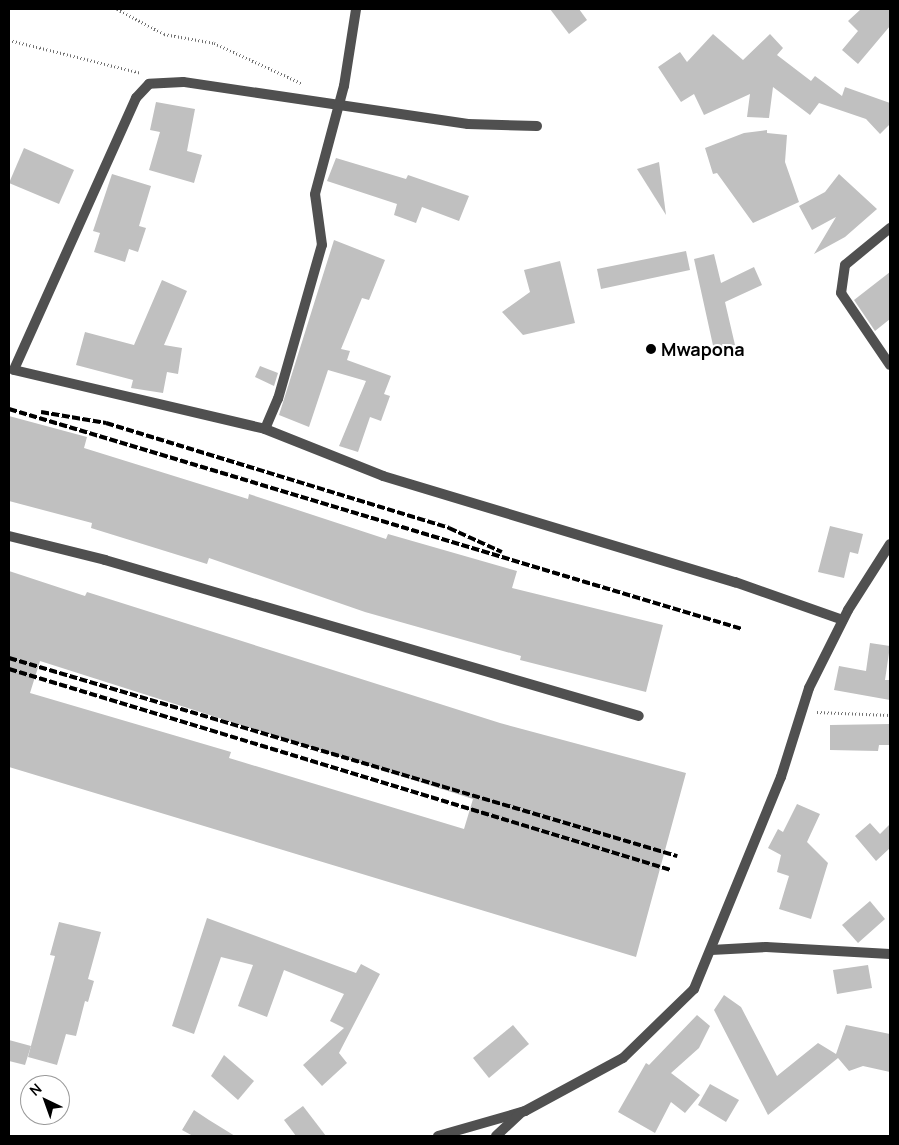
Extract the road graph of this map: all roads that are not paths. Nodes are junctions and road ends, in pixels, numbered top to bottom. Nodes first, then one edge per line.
1 (356, 9) edge
2 (338, 104) junction
3 (537, 126) dead end
4 (890, 228) edge
5 (890, 365) edge
6 (265, 429) junction
7 (9, 536) edge
8 (890, 544) edge
9 (843, 620) junction
10 (640, 716) dead end
11 (711, 950) junction
12 (890, 954) edge
13 (525, 1111) junction
14 (504, 1134) edge
15 (438, 1136) edge

1 - 2 street
2 - 3 street
2 - 6 street
2 - 6 street
4 - 5 street
6 - 9 street
7 - 10 street
8 - 9 street
9 - 11 street
11 - 12 street
11 - 13 street
13 - 14 street
13 - 15 street

